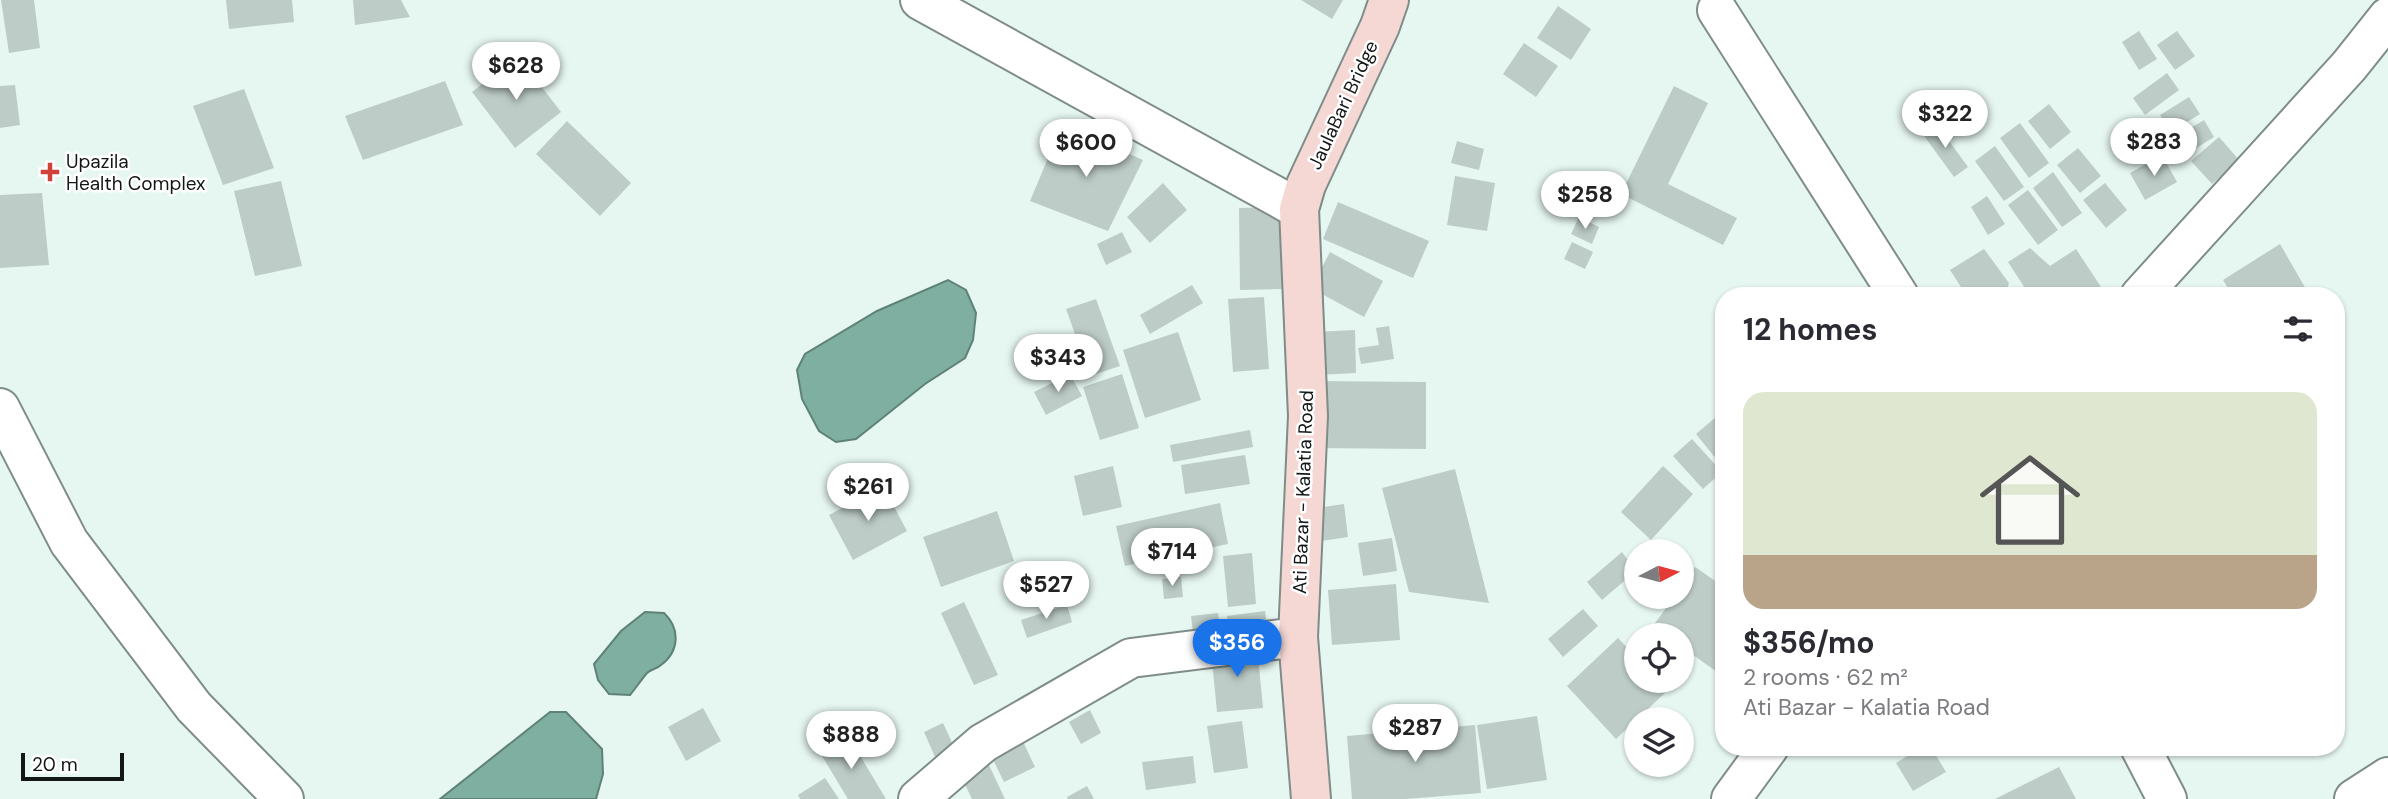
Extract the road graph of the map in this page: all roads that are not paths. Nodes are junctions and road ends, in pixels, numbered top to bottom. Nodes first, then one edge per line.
1 (920, 0) edge
2 (1725, 3) edge
3 (1385, 13) edge
4 (2388, 17) edge
5 (1302, 197) junction
6 (1894, 287) edge
7 (2148, 287) edge
8 (0, 408) edge
9 (1298, 638) junction
10 (1762, 756) edge
11 (2145, 756) edge
12 (2388, 777) edge
13 (284, 799) edge
14 (918, 799) edge
15 (1311, 799) edge
16 (1731, 799) edge
17 (2167, 799) edge
18 (2354, 799) edge

1 - 5 street
2 - 6 street
3 - 5 main road, JaulaBari Bridge
4 - 7 street
5 - 9 main road, Ati Bazar - Kalatia Road
8 - 13 street
9 - 14 street
9 - 15 main road, Ati Bazar - Kalatia Road
10 - 16 street
11 - 17 street
12 - 18 street

